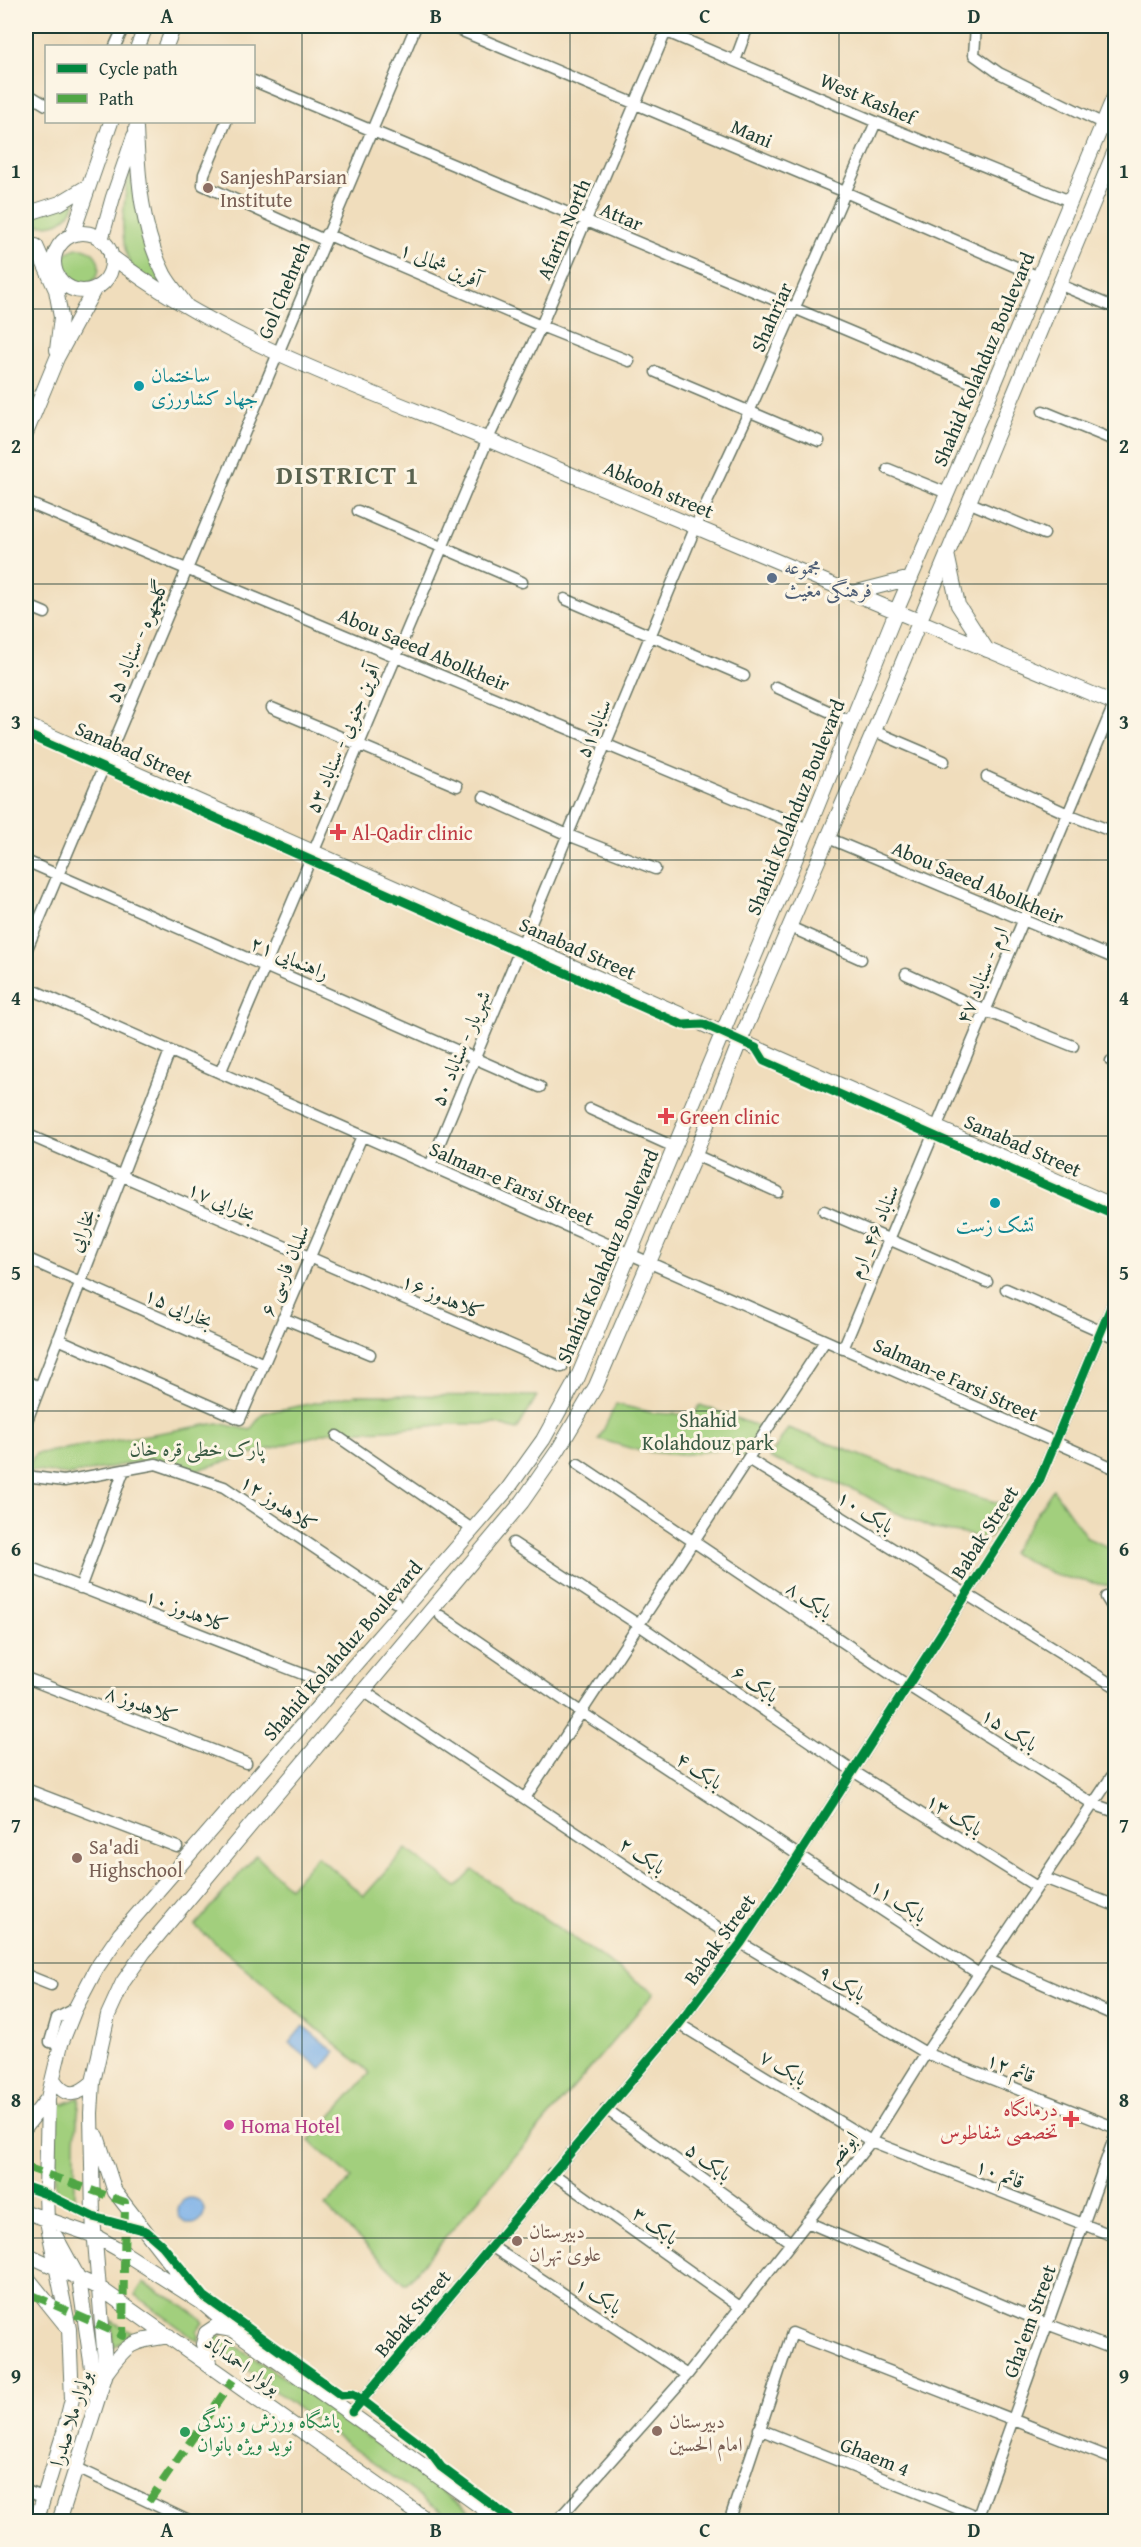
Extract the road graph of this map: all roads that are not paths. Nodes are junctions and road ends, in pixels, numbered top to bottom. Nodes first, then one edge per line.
1 (125, 26) edge
2 (174, 26) edge
3 (416, 26) edge
4 (450, 26) edge
5 (654, 26) edge
6 (748, 26) edge
7 (976, 26) edge
8 (145, 29) edge
9 (666, 31) junction
10 (116, 45) edge
11 (138, 45) edge
12 (169, 45) edge
13 (735, 61) junction
14 (255, 81) edge
15 (1116, 92) edge
16 (26, 93) edge
17 (45, 104) edge
18 (635, 104) junction
19 (876, 122) junction
20 (111, 123) edge
21 (226, 123) edge
22 (1102, 123) junction
23 (138, 125) edge
24 (373, 129) junction
25 (1116, 148) edge
26 (1112, 169) edge
27 (88, 186) junction
28 (845, 192) junction
29 (1070, 201) junction
30 (26, 214) edge
31 (586, 220) junction
32 (72, 235) junction
33 (325, 237) junction
34 (101, 240) junction
35 (31, 244) edge
36 (57, 250) junction
37 (111, 256) junction
38 (1039, 277) junction
39 (1058, 284) junction
40 (95, 288) junction
41 (795, 308) junction
42 (1116, 308) edge
43 (188, 309) junction
44 (541, 326) junction
45 (277, 352) junction
46 (57, 358) junction
47 (629, 361) dead end
48 (656, 372) dead end
49 (977, 385) dead end
50 (1043, 411) dead end
51 (749, 412) junction
52 (26, 433) edge
53 (488, 440) junction
54 (819, 441) dead end
55 (1116, 441) edge
56 (888, 469) dead end
57 (947, 493) junction
58 (26, 502) edge
59 (968, 502) junction
60 (358, 511) dead end
61 (696, 526) junction
62 (1044, 534) dead end
63 (443, 547) junction
64 (947, 554) junction
65 (186, 569) junction
66 (910, 579) junction
67 (522, 582) dead end
68 (853, 593) junction
69 (565, 599) dead end
70 (26, 605) edge
71 (45, 612) dead end
72 (896, 612) junction
73 (918, 621) junction
74 (651, 635) junction
75 (987, 650) junction
76 (396, 657) junction
77 (744, 676) dead end
78 (776, 687) dead end
79 (1115, 702) edge
80 (272, 708) dead end
81 (852, 722) junction
82 (26, 725) edge
83 (874, 731) junction
84 (359, 744) junction
85 (605, 744) junction
86 (105, 760) junction
87 (944, 761) dead end
88 (987, 777) dead end
89 (458, 786) dead end
90 (484, 797) dead end
91 (1068, 814) junction
92 (808, 829) junction
93 (1116, 833) edge
94 (568, 835) junction
95 (828, 838) junction
96 (313, 852) junction
97 (26, 861) edge
98 (654, 869) dead end
99 (57, 876) junction
100 (1024, 920) junction
101 (790, 927) junction
102 (522, 945) junction
103 (26, 951) edge
104 (861, 959) dead end
105 (1116, 959) edge
106 (265, 966) junction
107 (906, 974) dead end
108 (26, 987) edge
109 (986, 1011) junction
110 (721, 1032) junction
111 (740, 1041) junction
112 (1073, 1046) dead end
113 (170, 1051) junction
114 (476, 1057) junction
115 (220, 1073) junction
116 (540, 1087) dead end
117 (590, 1108) dead end
118 (936, 1128) junction
119 (26, 1134) edge
120 (362, 1136) junction
121 (674, 1147) junction
122 (695, 1155) junction
123 (430, 1166) junction
124 (121, 1176) junction
125 (778, 1192) dead end
126 (1116, 1207) edge
127 (824, 1211) dead end
128 (890, 1239) junction
129 (630, 1255) junction
130 (26, 1258) edge
131 (309, 1259) junction
132 (647, 1262) junction
133 (80, 1282) junction
134 (987, 1282) dead end
135 (1006, 1289) dead end
136 (1116, 1295) edge
137 (283, 1318) junction
138 (1100, 1332) junction
139 (1116, 1338) edge
140 (58, 1339) junction
141 (825, 1341) junction
142 (843, 1349) junction
143 (370, 1354) dead end
144 (264, 1364) junction
145 (562, 1367) dead end
146 (26, 1381) edge
147 (40, 1387) junction
148 (26, 1423) edge
149 (337, 1436) dead end
150 (1055, 1442) junction
151 (748, 1459) junction
152 (578, 1464) dead end
153 (1116, 1469) edge
154 (124, 1470) junction
155 (26, 1476) edge
156 (472, 1529) junction
157 (513, 1543) dead end
158 (693, 1543) junction
159 (26, 1566) edge
160 (80, 1588) junction
161 (964, 1594) junction
162 (1106, 1597) dead end
163 (395, 1602) dead end
164 (1116, 1613) edge
165 (441, 1616) dead end
166 (639, 1625) junction
167 (26, 1678) edge
168 (907, 1685) junction
169 (336, 1687) junction
170 (1116, 1688) edge
171 (365, 1692) junction
172 (581, 1713) junction
173 (246, 1763) dead end
174 (1116, 1770) edge
175 (853, 1771) junction
176 (26, 1789) edge
177 (525, 1798) junction
178 (1093, 1804) junction
179 (1116, 1812) edge
180 (177, 1847) dead end
181 (798, 1857) junction
182 (1040, 1883) junction
183 (1114, 1906) edge
184 (741, 1942) junction
185 (989, 1960) junction
186 (979, 1974) junction
187 (26, 1975) edge
188 (51, 1985) dead end
189 (1116, 2016) edge
190 (679, 2024) junction
191 (927, 2053) junction
192 (53, 2079) junction
193 (93, 2082) junction
194 (48, 2098) junction
195 (606, 2109) junction
196 (91, 2113) junction
197 (26, 2126) edge
198 (1116, 2128) edge
199 (1116, 2133) edge
200 (871, 2141) junction
201 (552, 2173) junction
202 (26, 2212) edge
203 (47, 2221) junction
204 (807, 2223) junction
205 (1083, 2224) junction
206 (95, 2236) junction
207 (1116, 2237) edge
208 (790, 2242) junction
209 (491, 2246) junction
210 (26, 2254) edge
211 (58, 2268) junction
212 (26, 2276) edge
213 (79, 2278) junction
214 (100, 2288) junction
215 (201, 2302) junction
216 (740, 2307) junction
217 (1047, 2324) junction
218 (69, 2329) junction
219 (235, 2331) junction
220 (169, 2336) junction
221 (1116, 2350) edge
222 (210, 2364) junction
223 (106, 2373) junction
224 (687, 2375) junction
225 (72, 2399) junction
226 (97, 2404) junction
227 (352, 2412) junction
228 (1012, 2421) junction
229 (759, 2429) junction
230 (1116, 2460) edge
231 (75, 2468) junction
232 (26, 2491) edge
233 (43, 2498) junction
234 (977, 2519) edge
235 (36, 2522) edge
236 (59, 2522) edge
237 (191, 2522) edge
238 (430, 2522) edge
239 (502, 2522) edge
240 (556, 2522) edge
241 (729, 2522) edge
242 (991, 2522) edge

1 - 8 street
1 - 10 street
2 - 12 main road
3 - 24 street, Gol Chehreh
4 - 18 street, Mani
5 - 9 street, West Kashef
6 - 13 street
7 - 22 street
8 - 11 main road
9 - 13 street, West Kashef
9 - 18 street, Afarin North
13 - 19 street, West Kashef
14 - 24 street, Attar
15 - 22 main road, Shahid Kolahduz Boulevard
16 - 17 street
18 - 28 street, Mani
18 - 31 street, Afarin North
19 - 28 street, Shahriar
19 - 29 street, West Kashef
20 - 27 main road
21 - 33 street, آفرين شمالى ١
22 - 29 main road, Shahid Kolahduz Boulevard
23 - 34 main road
23 - 43 main road
24 - 31 street, Attar
24 - 33 street, Gol Chehreh
25 - 26 main road, Shahid Kolahduz Boulevard
26 - 39 main road, Shahid Kolahduz Boulevard
27 - 30 main road
27 - 32 main road
28 - 38 street, Mani
28 - 41 street, Shahriar
29 - 38 main road, Shahid Kolahduz Boulevard
31 - 41 street, Attar
31 - 44 street, Afarin North
32 - 34 main road
32 - 36 main road
33 - 44 street, آفرين شمالى ١
33 - 45 street, Gol Chehreh
34 - 37 main road
35 - 36 main road
35 - 46 main road
36 - 40 main road
37 - 40 main road
37 - 43 main road, Abkooh street
38 - 57 main road, Shahid Kolahduz Boulevard
39 - 42 street
39 - 59 main road, Shahid Kolahduz Boulevard
40 - 46 main road
41 - 49 street, Attar
41 - 51 street, Shahriar
43 - 45 main road, Abkooh street
44 - 47 street, آفرين شمالى ١
44 - 53 street, Afarin North
45 - 53 main road, Abkooh street
45 - 65 street, Gol Chehreh
46 - 52 main road
48 - 51 street
50 - 55 street
51 - 54 street
51 - 61 street, Shahriar
53 - 61 main road, Abkooh street
53 - 63 street, آفرین جنوبی - سناباد ۵۳
56 - 57 street
57 - 66 main road, Shahid Kolahduz Boulevard
58 - 65 street, Abou Saeed Abolkheir
59 - 62 street
59 - 64 main road, Shahid Kolahduz Boulevard
60 - 63 street
61 - 68 main road, Abkooh street
61 - 74 street, سناباد۵۱
63 - 67 street
63 - 76 street, آفرین جنوبی - سناباد ۵۳
64 - 73 main road, Shahid Kolahduz Boulevard
64 - 75 main road
65 - 76 street, Abou Saeed Abolkheir
65 - 86 street, گلچهره - سناباد ۵۵
66 - 68 main road
66 - 72 main road, Shahid Kolahduz Boulevard
68 - 72 main road, Abkooh street
69 - 74 street
70 - 71 street
72 - 73 main road, Abkooh street
72 - 81 main road, Shahid Kolahduz Boulevard
73 - 75 main road, Abkooh street
73 - 83 main road, Shahid Kolahduz Boulevard
74 - 77 street
74 - 85 street, سناباد۵۱
75 - 79 main road, Abkooh street
76 - 84 street, آفرین جنوبی - سناباد ۵۳
76 - 85 street, Abou Saeed Abolkheir
78 - 81 street
79 - 91 street, ارم - سناباد ۴۷
80 - 84 street
81 - 92 main road, Shahid Kolahduz Boulevard
82 - 86 main road, Sanabad Street
83 - 87 street
83 - 95 main road, Shahid Kolahduz Boulevard
84 - 89 street
84 - 96 street, آفرین جنوبی - سناباد ۵۳
85 - 92 street, Abou Saeed Abolkheir
85 - 94 street, سناباد۵۱
86 - 96 main road, Sanabad Street
86 - 99 street, گلچهره - سناباد ۵۵
88 - 91 street
90 - 94 street
91 - 93 street
91 - 100 street, ارم - سناباد ۴۷
92 - 110 main road, Shahid Kolahduz Boulevard
94 - 98 street
94 - 102 street, سناباد۵۱
95 - 100 street, Abou Saeed Abolkheir
95 - 101 main road, Shahid Kolahduz Boulevard
96 - 102 main road, Sanabad Street
96 - 106 street, آفرین جنوبی - سناباد ۵۳
97 - 99 street, راهنمایی ۲۱
99 - 103 street, گلچهره - سناباد ۵۵
99 - 106 street, راهنمایی ۲۱
100 - 105 street, Abou Saeed Abolkheir
100 - 109 street, ارم - سناباد ۴۷
101 - 104 street
101 - 111 main road, Shahid Kolahduz Boulevard
102 - 110 main road, Sanabad Street
102 - 114 street, شهریار - سناباد ۵۰
106 - 114 street, راهنمایی ۲۱
106 - 115 street, آفرین جنوبی - سناباد ۵۳
107 - 109 street
108 - 113 street, Salman-e Farsi Street
109 - 112 street
109 - 118 street, ارم - سناباد ۴۷
110 - 111 main road, Sanabad Street
110 - 121 main road, Shahid Kolahduz Boulevard
111 - 118 main road, Sanabad Street
111 - 122 main road, Shahid Kolahduz Boulevard
113 - 115 street, Salman-e Farsi Street
113 - 124 street, بخارایی
114 - 116 street, راهنمایی ۲۱
114 - 123 street, شهریار - سناباد ۵۰
115 - 120 street, Salman-e Farsi Street
117 - 121 street
118 - 126 main road, Sanabad Street
118 - 128 street, سناباد ۴۶_ ارم
119 - 124 street, بخارایی ۱۷
120 - 123 street, Salman-e Farsi Street
120 - 131 street, سلمان فارسی ۶
121 - 129 main road, Shahid Kolahduz Boulevard
122 - 125 street
122 - 132 main road, Shahid Kolahduz Boulevard
123 - 129 street, Salman-e Farsi Street
124 - 131 street, بخارایی ۱۷
124 - 133 street, بخارایی
127 - 128 street
128 - 134 street
128 - 142 street, سناباد ۴۶_ ارم
129 - 132 street, Salman-e Farsi Street
129 - 156 main road, Shahid Kolahduz Boulevard
130 - 133 street, بخارایی ۱۵
131 - 137 street, سلمان فارسی ۶
131 - 145 street, کلاهدوز ۱۶
132 - 141 street, Salman-e Farsi Street
132 - 171 main road, Shahid Kolahduz Boulevard
133 - 140 street, بخارایی
133 - 144 street, بخارایی ۱۵
135 - 138 street
136 - 138 street, Babak Street
137 - 143 street
137 - 144 street, سلمان فارسی ۶
138 - 139 street
138 - 150 street, Babak Street
140 - 144 street, سلمان فارسی ۶
140 - 147 street, بخارایی
141 - 142 street, Salman-e Farsi Street
141 - 151 street
142 - 150 street, Salman-e Farsi Street
146 - 147 street
147 - 148 street, بخارایی
149 - 156 street
150 - 153 street, Salman-e Farsi Street
150 - 161 street, Babak Street
151 - 158 street
151 - 161 street, بابک ۱۰
152 - 158 street, بابک ۸
154 - 155 street, کلاهدوز ۱۲
154 - 160 street
154 - 163 street, کلاهدوز ۱۲
156 - 169 main road, Shahid Kolahduz Boulevard
157 - 166 street, بابک ۶
158 - 166 street
158 - 168 street, بابک ۸
159 - 160 street, کلاهدوز ۱۰
160 - 169 street, کلاهدوز ۱۰
161 - 168 street, Babak Street
161 - 170 street, بابک ۱۰
162 - 164 street
165 - 172 street, بابک ۴
166 - 172 street
166 - 175 street, بابک ۶
167 - 173 street, کلاهدوز ۸
168 - 175 street, Babak Street
168 - 178 street, بابک ۱۵
169 - 192 main road, Shahid Kolahduz Boulevard
171 - 177 street, بابک ۲
171 - 193 main road, Shahid Kolahduz Boulevard
172 - 177 street
172 - 181 street, بابک ۴
174 - 178 street, ابونصر
175 - 181 street, Babak Street
175 - 182 street, بابک ۱۳
176 - 180 street
177 - 184 street, بابک ۲
178 - 179 street, بابک ۱۵
178 - 182 street, ابونصر
181 - 184 street, Babak Street
181 - 186 street, بابک ۱۱
182 - 183 street, بابک ۱۳
182 - 185 street, ابونصر
184 - 190 street, Babak Street
184 - 191 street, بابک ۹
185 - 186 street, ابونصر
185 - 189 street
186 - 191 street, ابونصر
187 - 188 street
190 - 195 street, Babak Street
190 - 200 street, بابک ۷
191 - 198 street, قائم ۱۲
191 - 200 street, ابونصر
192 - 193 main road
192 - 194 main road, Shahid Kolahduz Boulevard
193 - 196 main road, Shahid Kolahduz Boulevard
194 - 197 main road
194 - 203 main road, Shahid Kolahduz Boulevard
195 - 201 street, Babak Street
195 - 208 street, بابک ۵
196 - 206 main road, Shahid Kolahduz Boulevard
196 - 215 main road
199 - 205 street, Gha'em Street
200 - 204 street, ابونصر
200 - 205 street, قائم ۱۰
201 - 209 street, Babak Street
201 - 216 street, بابک ۳
202 - 203 main road, بولوار احمدآباد
203 - 206 main road, بولوار احمدآباد
203 - 211 main road, Shahid Kolahduz Boulevard
203 - 213 main road
204 - 208 street, ابونصر
204 - 217 street
205 - 207 street, قائم ۱۰
205 - 217 street, Gha'em Street
206 - 214 main road, Shahid Kolahduz Boulevard
206 - 215 main road, بولوار احمدآباد
208 - 216 street, ابونصر
209 - 224 street, بابک ۱
209 - 227 street, Babak Street
210 - 211 main road, بولوار احمدآباد
211 - 213 main road, بولوار احمدآباد
211 - 218 main road, بولوار ملا صدرا
212 - 218 main road
213 - 214 main road, بولوار احمدآباد
213 - 226 main road
214 - 220 main road, بولوار احمدآباد
214 - 223 main road, بولوار ملا صدرا
215 - 219 main road, بولوار احمدآباد
216 - 224 street, ابونصر
217 - 221 street
217 - 228 street, Gha'em Street
218 - 225 main road, بولوار ملا صدرا
219 - 222 main road
219 - 227 main road, بولوار احمدآباد
220 - 222 main road, بولوار احمدآباد
220 - 223 main road
222 - 238 main road, بولوار احمدآباد
223 - 226 main road, بولوار ملا صدرا
224 - 240 street, ابونصر
225 - 226 main road
225 - 233 main road, بولوار ملا صدرا
226 - 231 main road, بولوار ملا صدرا
227 - 239 main road, بولوار احمدآباد
228 - 229 street
228 - 230 street
228 - 234 street, Gha'em Street
229 - 234 street, Ghaem 4
229 - 241 street
231 - 236 main road, بولوار ملا صدرا
231 - 237 street
232 - 233 street
233 - 235 main road, بولوار ملا صدرا
234 - 242 street, Ghaem 4

